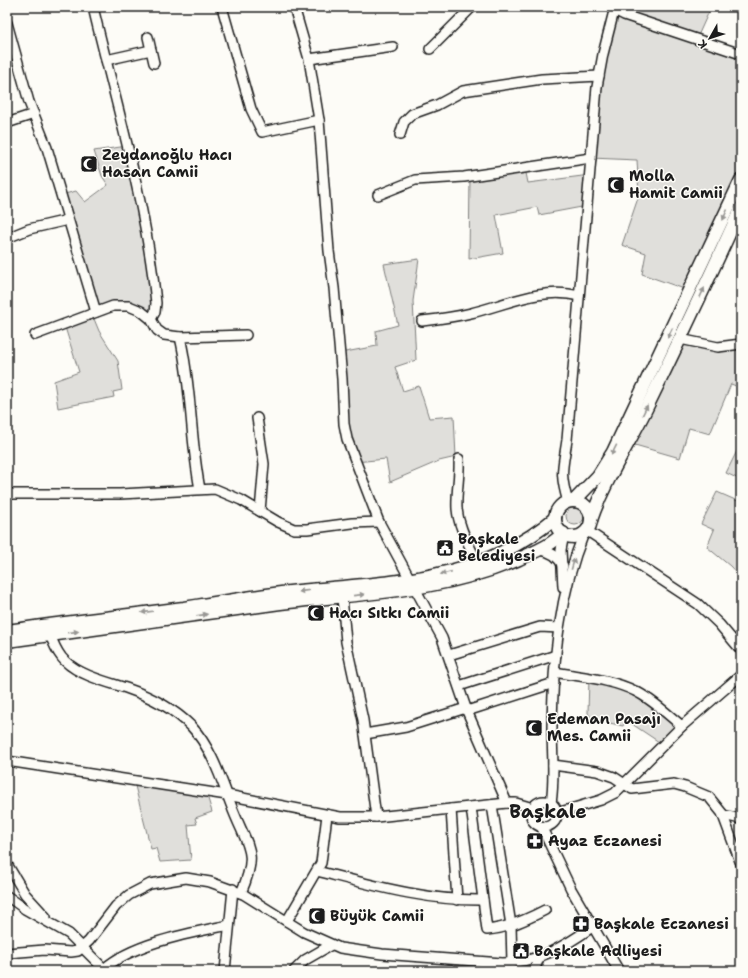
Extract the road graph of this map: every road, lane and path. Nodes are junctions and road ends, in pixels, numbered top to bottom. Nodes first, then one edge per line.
1 (93, 7) edge
2 (222, 7) edge
3 (294, 7) edge
4 (472, 7) edge
5 (614, 8) edge
6 (7, 24) edge
7 (148, 37) dead end
8 (393, 47) dead end
9 (430, 49) dead end
10 (151, 50) junction
11 (741, 54) edge
12 (309, 59) junction
13 (106, 60) junction
14 (154, 63) dead end
15 (599, 76) junction
16 (34, 114) junction
17 (320, 120) junction
18 (7, 123) edge
19 (400, 135) dead end
20 (591, 158) junction
21 (741, 180) edge
22 (378, 195) dead end
23 (741, 208) edge
24 (68, 220) junction
25 (7, 238) edge
26 (579, 296) junction
27 (96, 312) junction
28 (151, 318) junction
29 (422, 321) dead end
30 (35, 335) dead end
31 (246, 335) dead end
32 (180, 337) junction
33 (680, 339) junction
34 (741, 344) edge
35 (258, 418) dead end
36 (459, 459) dead end
37 (200, 489) junction
38 (7, 494) edge
39 (571, 501) junction
40 (260, 511) junction
41 (555, 518) junction
42 (379, 522) junction
43 (587, 528) junction
44 (564, 533) junction
45 (539, 550) junction
46 (563, 566) junction
47 (480, 569) junction
48 (412, 584) junction
49 (342, 596) junction
50 (564, 596) junction
51 (559, 628) junction
52 (7, 631) edge
53 (50, 635) junction
54 (7, 640) edge
55 (741, 650) edge
56 (449, 655) junction
57 (556, 655) junction
58 (555, 672) junction
59 (741, 676) edge
60 (554, 683) junction
61 (459, 686) junction
62 (467, 710) junction
63 (682, 726) junction
64 (365, 734) junction
65 (7, 761) edge
66 (553, 766) junction
67 (624, 785) junction
68 (227, 795) junction
69 (507, 803) junction
70 (551, 803) junction
71 (492, 805) junction
72 (471, 807) junction
73 (533, 808) junction
74 (451, 810) junction
75 (557, 813) junction
76 (327, 815) junction
77 (723, 815) junction
78 (376, 817) junction
79 (741, 819) edge
80 (542, 826) junction
81 (7, 864) edge
82 (741, 864) edge
83 (318, 871) junction
84 (237, 891) junction
85 (7, 896) edge
86 (457, 900) junction
87 (483, 900) junction
88 (545, 910) dead end
89 (287, 921) junction
90 (51, 922) junction
91 (229, 925) junction
92 (511, 925) junction
93 (592, 927) junction
94 (331, 945) junction
95 (83, 948) junction
96 (7, 953) edge
97 (539, 958) junction
98 (512, 963) junction
99 (105, 970) edge
100 (225, 971) edge
101 (294, 971) edge
102 (534, 971) edge
103 (619, 971) edge

1 - 13 street
2 - 17 street
3 - 12 street
4 - 9 street
5 - 11 street
5 - 15 street
6 - 16 street
7 - 10 street
8 - 12 street
10 - 13 street
10 - 14 street
12 - 17 street
13 - 28 street
15 - 19 street
15 - 20 street
16 - 18 street
16 - 24 street
17 - 42 street
20 - 22 street
20 - 26 street
21 -> 39 main road
33 -> 23 main road
24 - 25 street
24 - 27 street
26 - 29 street
26 - 39 street
27 - 28 street
27 - 30 street
28 - 32 street
31 - 32 street
32 - 37 street
33 - 34 street
43 -> 33 main road
35 - 40 street
36 - 47 street
37 - 38 street
37 - 40 street
39 - 41 main road
39 - 43 main road
40 - 42 street
41 - 44 main road
41 - 47 main road
42 - 48 street
43 - 44 main road
50 -> 43 street
43 - 55 street
44 - 45 main road
44 - 46 street
45 - 46 street
45 - 47 main road
46 - 50 street
47 - 48 main road
49 -> 48 main road
48 -> 52 main road
48 - 56 street
53 -> 49 main road
49 - 64 street
50 - 51 street
51 - 56 street
51 - 57 street
53 - 54 main road
53 - 68 street
56 - 61 street
57 - 58 street
57 - 61 street
58 - 60 street
58 - 63 street
59 - 63 street
60 - 62 street
60 - 66 street
61 - 62 street
62 - 64 street
62 - 69 street
63 - 67 street
64 - 78 street
65 - 68 street
66 - 67 street
66 - 70 street
67 - 75 street
67 - 77 street
68 - 76 street
68 - 84 street
69 - 71 street
69 - 73 street
70 - 73 street
70 - 75 street
71 - 72 street
71 - 92 street
72 - 74 street
72 - 87 street
73 - 80 street
74 - 78 street
74 - 86 street
75 - 80 street
76 - 78 street
76 - 83 street
77 - 79 street
77 - 82 street
80 - 93 street
81 - 90 street
83 - 86 street
83 - 89 street
84 - 89 street
84 - 91 street
84 - 95 street
85 - 90 street
86 - 87 street
87 - 92 street
88 - 92 street
89 - 94 street
90 - 95 street
91 - 99 street
91 - 100 street
92 - 98 street
93 - 97 street
93 - 103 street
94 - 98 street
94 - 101 street
95 - 96 street
95 - 99 street
97 - 98 street
97 - 102 street

